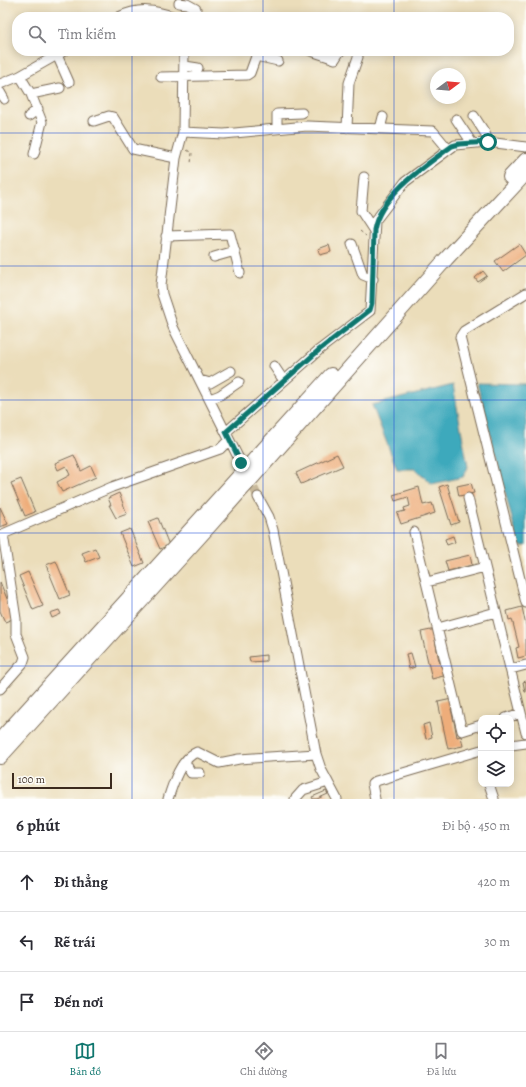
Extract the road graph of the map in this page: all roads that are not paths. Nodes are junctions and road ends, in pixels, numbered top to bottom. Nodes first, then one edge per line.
1 (178, 2) edge
2 (196, 9) dead end
3 (135, 12) edge
4 (160, 12) edge
5 (180, 12) edge
6 (56, 56) edge
7 (62, 56) edge
8 (184, 56) edge
9 (256, 56) edge
10 (263, 56) edge
11 (325, 56) edge
12 (338, 56) edge
13 (358, 57) dead end
14 (278, 61) dead end
15 (185, 66) junction
16 (198, 68) dead end
17 (184, 75) junction
18 (20, 76) junction
19 (161, 77) dead end
20 (69, 82) dead end
21 (0, 84) edge
22 (60, 88) dead end
23 (31, 94) junction
24 (38, 109) junction
25 (302, 113) dead end
26 (29, 116) dead end
27 (474, 116) dead end
28 (382, 117) dead end
29 (456, 119) dead end
30 (94, 121) dead end
31 (278, 128) junction
32 (347, 128) junction
33 (380, 129) junction
34 (183, 132) junction
35 (472, 143) junction
36 (490, 143) junction
37 (526, 147) edge
38 (448, 149) junction
39 (34, 154) dead end
40 (176, 158) junction
41 (526, 160) edge
42 (526, 173) edge
43 (364, 177) dead end
44 (374, 230) junction
45 (166, 236) junction
46 (352, 244) dead end
47 (235, 251) junction
48 (214, 257) dead end
49 (240, 273) dead end
50 (372, 279) junction
51 (526, 293) edge
52 (274, 366) dead end
53 (231, 371) dead end
54 (200, 380) junction
55 (284, 381) junction
56 (238, 382) dead end
57 (210, 399) junction
58 (228, 436) junction
59 (241, 463) dead end
60 (258, 496) tunnel mouth
61 (468, 498) dead end
62 (414, 532) dead end
63 (485, 567) junction
64 (427, 582) junction
65 (526, 603) edge
66 (496, 612) junction
67 (438, 628) junction
68 (526, 665) edge
69 (511, 669) junction
70 (0, 689) edge
71 (522, 714) junction
72 (514, 716) edge
73 (478, 726) edge
74 (526, 733) edge
75 (0, 740) edge
76 (526, 743) edge
77 (514, 745) edge
78 (316, 754) junction
79 (478, 754) edge
80 (0, 757) edge
81 (185, 762) junction
82 (200, 773) dead end
83 (328, 782) junction
84 (490, 787) edge
85 (168, 799) edge
86 (295, 799) edge
87 (337, 799) edge
88 (375, 799) edge
89 (494, 799) edge

1 - 2 street
1 - 5 street
3 - 4 street
6 - 18 street
7 - 20 street
8 - 15 street
9 - 17 street
10 - 14 street
11 - 12 street
13 - 32 street
15 - 16 street
15 - 17 street
17 - 19 street
17 - 34 street
18 - 21 street
18 - 23 street
22 - 23 street
23 - 24 street
24 - 26 street
24 - 39 street
25 - 31 street
27 - 36 street
28 - 33 street
29 - 35 street
30 - 40 street
31 - 32 street
31 - 34 street
32 - 33 street
33 - 38 street
34 - 40 street
35 - 36 street
35 - 38 street
36 - 37 street
38 - 44 street
40 - 45 street
41 - 75 highway
42 - 80 highway
43 - 44 street
44 - 50 street
45 - 47 street
45 - 54 street
46 - 50 street
47 - 48 street
47 - 49 street
50 - 55 street
51 - 65 street
52 - 55 street
53 - 54 street
54 - 57 street
55 - 58 street
56 - 57 street
57 - 58 street
58 - 59 street
58 - 70 street
60 - 78 street
61 - 63 street
62 - 64 street
63 - 64 street
63 - 66 street
64 - 67 street
66 - 67 street
66 - 69 street
67 - 73 street
68 - 69 street
69 - 71 street
71 - 72 street
71 - 74 street
76 - 77 street
78 - 81 street
78 - 83 street
79 - 88 street
81 - 82 street
81 - 85 street
83 - 86 street
83 - 87 street
84 - 89 street

